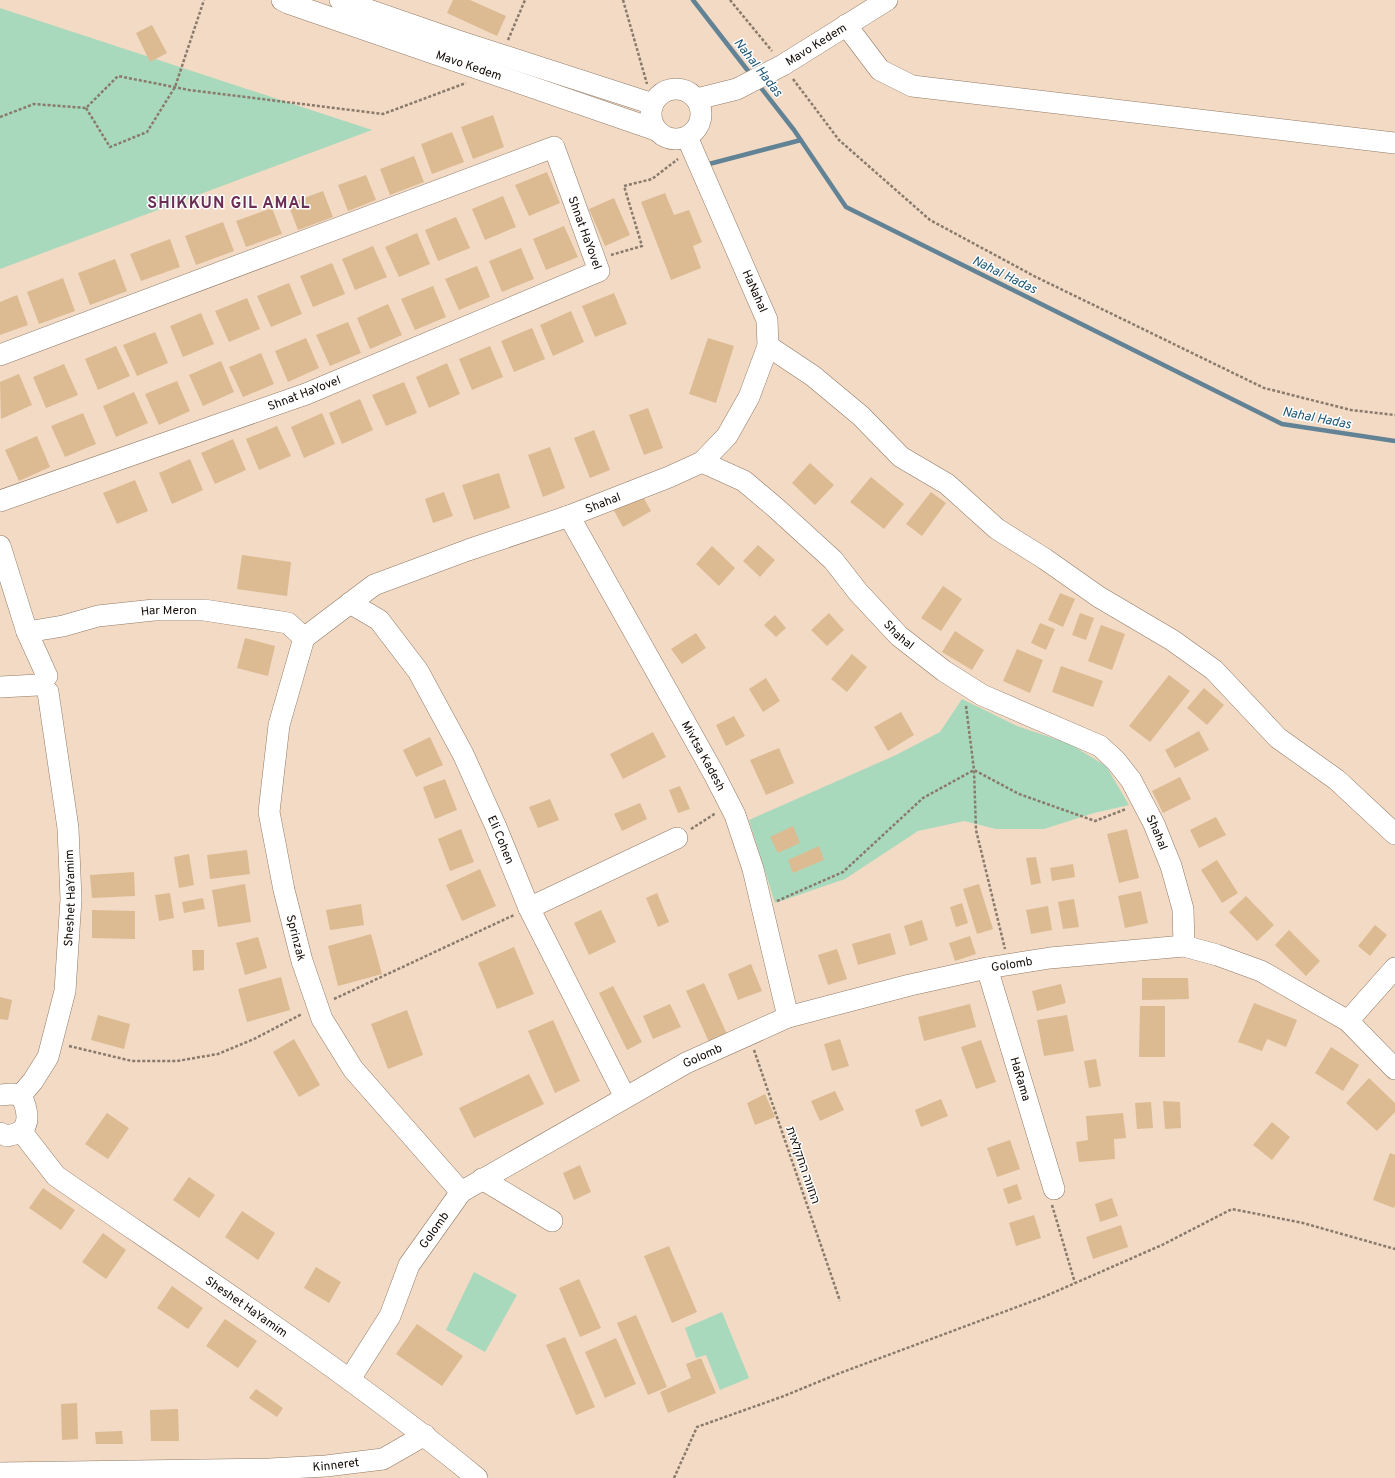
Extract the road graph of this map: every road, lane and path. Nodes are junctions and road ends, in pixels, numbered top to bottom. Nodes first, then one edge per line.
1 (204, 0) edge
2 (282, 0) edge
3 (340, 0) edge
4 (525, 0) edge
5 (623, 0) edge
6 (730, 0) edge
7 (887, 0) edge
8 (898, 0) edge
9 (846, 26) junction
10 (502, 55) junction
11 (783, 71) junction
12 (492, 73) junction
13 (175, 87) junction
14 (696, 99) junction
15 (653, 104) junction
16 (86, 108) junction
17 (0, 117) edge
18 (656, 130) junction
19 (690, 143) junction
20 (1395, 143) edge
21 (595, 260) junction
22 (768, 346) junction
23 (0, 356) edge
24 (1395, 415) edge
25 (702, 462) junction
26 (0, 501) edge
27 (569, 516) junction
28 (0, 546) edge
29 (350, 603) junction
30 (27, 632) junction
31 (304, 638) junction
32 (963, 683) junction
33 (44, 684) junction
34 (0, 687) edge
35 (974, 770) junction
36 (1143, 803) junction
37 (729, 804) junction
38 (1395, 834) edge
39 (677, 838) joint
40 (762, 907) junction
41 (529, 908) junction
42 (1184, 946) junction
43 (1009, 965) junction
44 (986, 968) junction
45 (1395, 968) edge
46 (317, 1006) junction
47 (788, 1017) junction
48 (1348, 1021) junction
49 (749, 1034) junction
50 (52, 1042) junction
51 (1395, 1069) edge
52 (0, 1094) edge
53 (21, 1095) junction
54 (625, 1097) junction
55 (21, 1131) junction
56 (0, 1133) edge
57 (482, 1180) junction
58 (1054, 1189) joint
59 (461, 1192) junction
60 (552, 1221) dead end
61 (1395, 1248) edge
62 (1075, 1283) junction
63 (840, 1301) dead end
64 (350, 1380) junction
65 (425, 1435) junction
66 (326, 1472) edge
67 (0, 1473) edge
68 (109, 1475) edge
69 (477, 1478) edge
70 (674, 1478) edge

1 - 13 path
2 - 12 street, Mavo Kedem
3 - 10 street, Mavo Kedem
4 - 10 path
5 - 15 path
6 - 11 path
7 - 9 street, Mavo Kedem
8 - 9 street
9 - 11 street, Mavo Kedem
9 - 20 street
10 - 15 street, Mavo Kedem
11 - 14 street, Mavo Kedem
11 - 24 path
12 - 13 path
12 - 18 street, Mavo Kedem
13 - 16 path
13 - 16 path
14 - 15 street
14 - 19 street
15 - 18 street
16 - 17 path
18 - 19 street
19 - 21 path
19 - 22 street, HaNahal
21 - 23 street, Shnat HaYovel
21 - 26 street, Shnat HaYovel
22 - 25 street, HaNahal
22 - 38 street
25 - 27 street, Shahal
25 - 32 street, Shahal
27 - 29 street, Shahal
27 - 37 street, Mivtsa Kadesh
28 - 30 street, Sheshet HaYamim
29 - 31 street, Shahal
29 - 41 street, Eli Cohen
30 - 31 street, Har Meron
30 - 33 street, Sheshet HaYamim
31 - 46 street, Sprinzak
32 - 35 path
32 - 36 street, Shahal
33 - 34 street
33 - 50 street, Sheshet HaYamim
35 - 36 path
35 - 40 path
35 - 43 path
36 - 42 street, Shahal
37 - 39 path
37 - 40 street, Mivtsa Kadesh
39 - 41 street
40 - 47 street, Mivtsa Kadesh
41 - 46 path
41 - 54 street, Eli Cohen
42 - 43 street, Golomb
42 - 48 street
43 - 44 street, Golomb
44 - 47 street, Golomb
44 - 58 street, HaRama
45 - 48 street
46 - 50 path
46 - 59 street, Sprinzak
47 - 49 street, Golomb
48 - 51 street
49 - 54 street, Golomb
49 - 63 path, החווה החקלאית
50 - 53 street, Sheshet HaYamim
52 - 53 street
53 - 55 street
54 - 57 street, Golomb
55 - 56 street
55 - 64 street, Sheshet HaYamim
57 - 59 street, Golomb
57 - 60 street
58 - 62 path
59 - 64 street, Golomb
61 - 62 path
62 - 70 path
64 - 65 street, Sheshet HaYamim
65 - 66 street, Kinneret
65 - 69 street, Sheshet HaYamim
66 - 68 street, Kinneret
67 - 68 street, Kinneret

